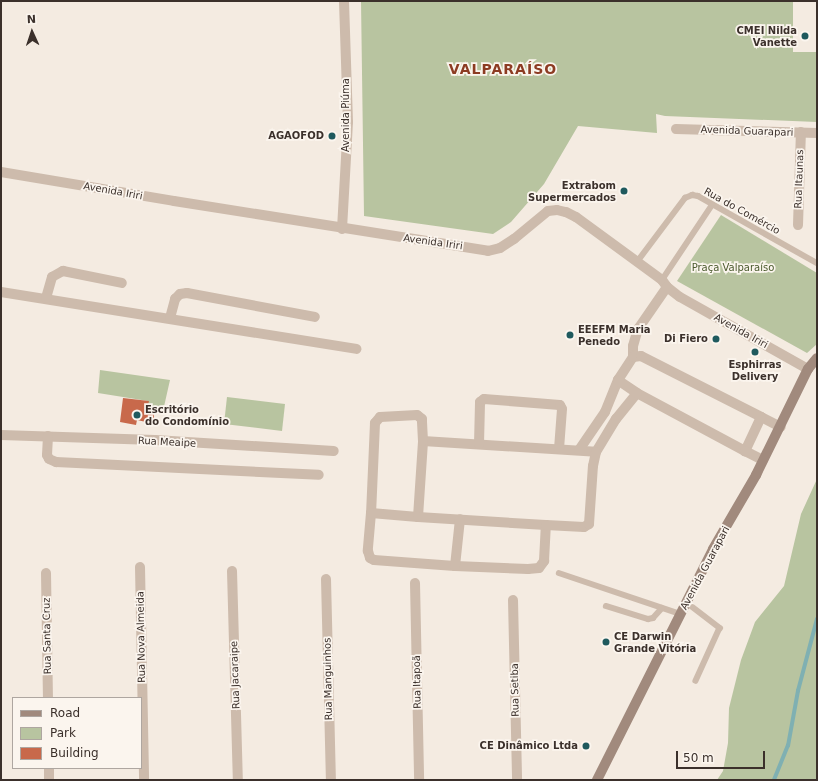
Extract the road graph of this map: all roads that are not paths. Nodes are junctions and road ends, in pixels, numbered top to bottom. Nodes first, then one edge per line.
1 (344, 1) edge
2 (676, 129) dead end
3 (801, 132) junction
4 (817, 133) edge
5 (1, 172) edge
6 (712, 205) junction
7 (798, 226) dead end
8 (342, 228) junction
9 (637, 262) junction
10 (817, 264) edge
11 (122, 283) dead end
12 (665, 283) junction
13 (1, 292) edge
14 (46, 298) junction
15 (316, 317) dead end
16 (170, 318) junction
17 (356, 349) dead end
18 (633, 357) junction
19 (817, 358) edge
20 (808, 370) junction
21 (618, 380) junction
22 (637, 393) junction
23 (761, 417) junction
24 (780, 427) junction
25 (1, 435) edge
26 (48, 436) junction
27 (423, 441) junction
28 (479, 444) junction
29 (559, 449) junction
30 (579, 450) junction
31 (334, 451) dead end
32 (744, 451) junction
33 (596, 452) junction
34 (763, 460) junction
35 (319, 475) dead end
36 (371, 513) junction
37 (418, 517) junction
38 (460, 519) junction
39 (546, 525) junction
40 (455, 566) junction
41 (140, 567) dead end
42 (232, 570) dead end
43 (46, 573) dead end
44 (559, 573) dead end
45 (326, 579) dead end
46 (416, 583) dead end
47 (513, 600) dead end
48 (686, 602) junction
49 (606, 606) dead end
50 (662, 608) junction
51 (681, 614) junction
52 (696, 681) dead end
53 (48, 697) edge
54 (49, 769) edge
55 (49, 780) edge
56 (144, 780) edge
57 (238, 780) edge
58 (331, 780) edge
59 (419, 780) edge
60 (517, 780) edge
61 (597, 780) edge

1 - 8 street, Avenida Piúma
2 - 3 street, Avenida Guarapari
3 - 4 street, Avenida Guarapari
3 - 7 street, Rua Itaunas
5 - 8 street, Avenida Iriri
6 - 9 lane, Rua do Comércio
6 - 10 lane, Rua do Comércio
6 - 12 lane
8 - 9 street, Avenida Iriri
9 - 12 street, Avenida Iriri
11 - 14 street
12 - 18 street
12 - 20 street, Avenida Iriri
13 - 14 street
14 - 16 street
15 - 16 street
16 - 17 street
18 - 21 street
18 - 23 street
19 - 20 street, Avenida Guarapari
20 - 24 street, Avenida Guarapari
21 - 22 street
21 - 30 street
22 - 32 street
22 - 33 street
23 - 24 street
23 - 32 street
24 - 34 street, Avenida Guarapari
25 - 26 street, Rua Meaipe
26 - 31 street, Rua Meaipe
26 - 35 street
27 - 28 street
27 - 36 street
27 - 37 street
28 - 29 street
28 - 29 street
29 - 30 street
30 - 33 street
32 - 34 street
33 - 39 street
34 - 48 street, Avenida Guarapari
36 - 37 street
36 - 40 street
37 - 38 street
38 - 39 street
38 - 40 street
39 - 40 street
41 - 56 street, Rua Nova Almeida
42 - 57 street, Rua Jacaraipe
43 - 53 street, Rua Santa Cruz
44 - 50 lane
45 - 58 street, Rua Manguinhos
46 - 59 street, Rua Itapoã
47 - 60 street, Rua Setiba
48 - 51 street, Avenida Guarapari
48 - 52 lane
49 - 50 lane
50 - 51 lane
51 - 61 street, Avenida Guarapari
54 - 55 street

